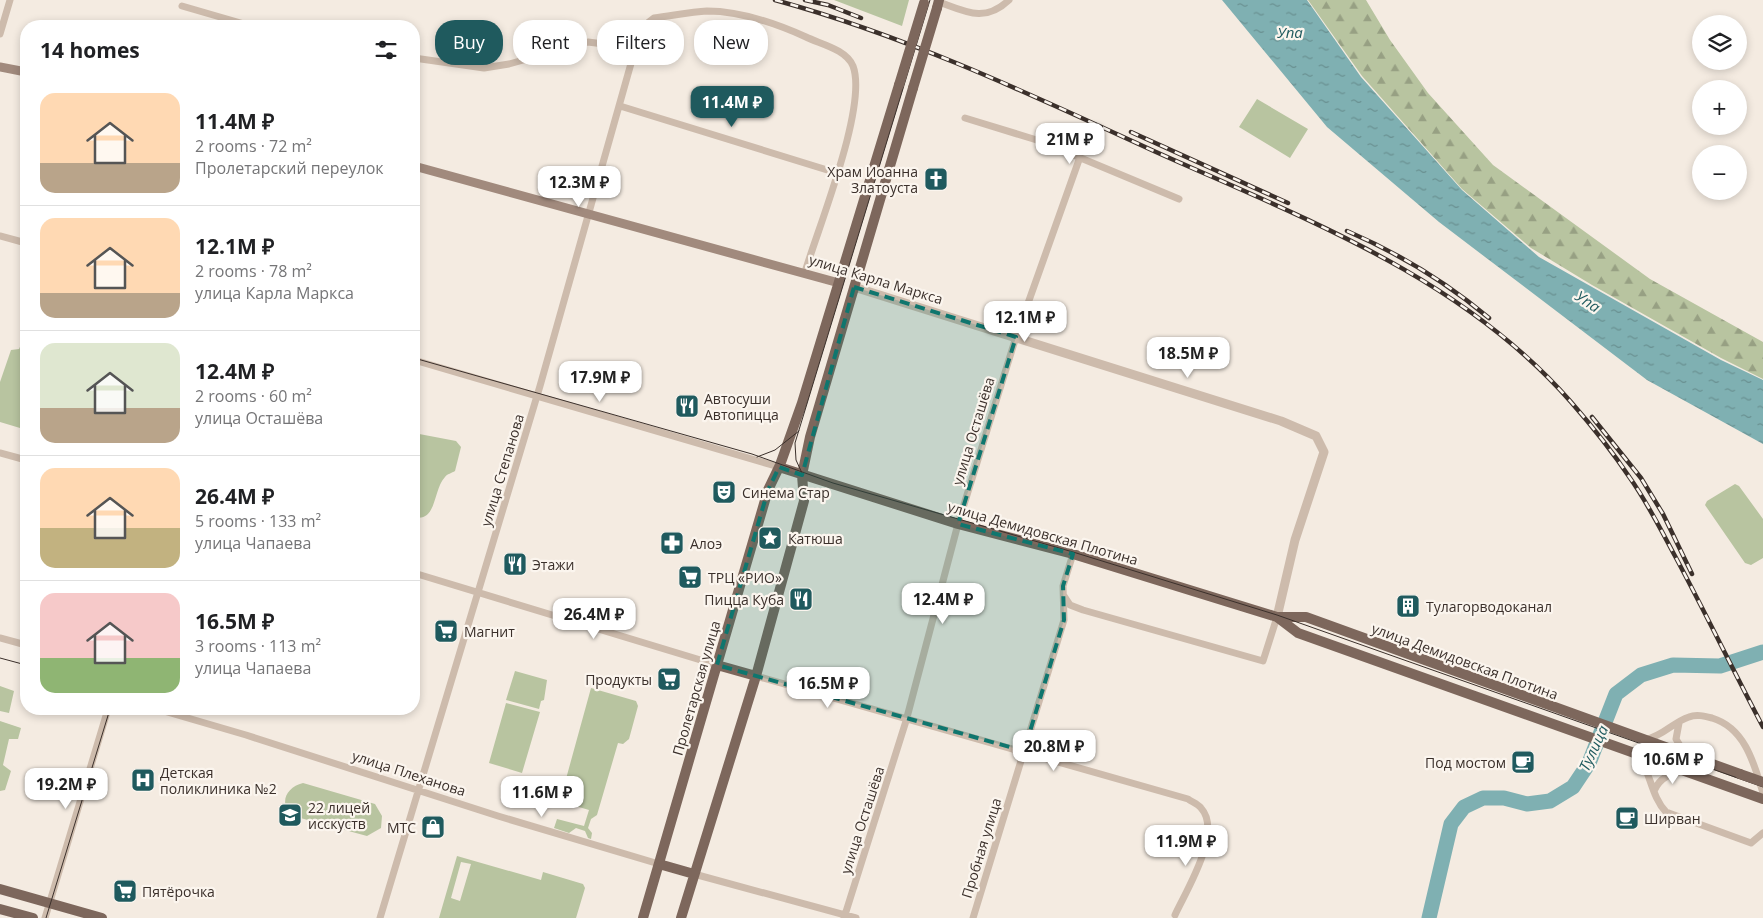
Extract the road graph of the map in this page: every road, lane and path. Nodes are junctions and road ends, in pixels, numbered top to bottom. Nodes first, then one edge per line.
1 (10, 0) edge
2 (1009, 0) edge
3 (924, 2) edge
4 (939, 3) edge
5 (182, 6) dead end
6 (230, 20) edge
7 (651, 20) edge
8 (0, 34) edge
9 (597, 43) edge
10 (420, 59) edge
11 (631, 65) edge
12 (0, 67) edge
13 (20, 71) edge
14 (620, 106) junction
15 (965, 118) dead end
16 (1080, 157) junction
17 (420, 168) edge
18 (837, 173) junction
19 (1179, 199) dead end
20 (590, 213) junction
21 (0, 236) edge
22 (20, 241) edge
23 (805, 272) junction
24 (839, 282) junction
25 (854, 287) junction
26 (1016, 336) junction
27 (420, 362) edge
28 (537, 397) junction
29 (0, 453) edge
30 (20, 458) edge
31 (779, 467) junction
32 (802, 475) junction
33 (958, 524) junction
34 (1073, 554) junction
35 (420, 575) edge
36 (478, 594) junction
37 (1064, 596) junction
38 (1276, 616) junction
39 (0, 638) edge
40 (20, 643) edge
41 (717, 665) junction
42 (1450, 669) junction
43 (756, 676) junction
44 (1452, 688) junction
45 (106, 715) edge
46 (178, 715) edge
47 (906, 721) junction
48 (1679, 723) junction
49 (1642, 740) junction
50 (1024, 751) junction
51 (1638, 754) junction
52 (1687, 756) junction
53 (1684, 771) junction
54 (1763, 782) edge
55 (418, 791) junction
56 (1654, 792) junction
57 (1763, 793) edge
58 (1763, 799) edge
59 (1763, 833) edge
60 (659, 864) junction
61 (694, 874) junction
62 (0, 889) edge
63 (49, 903) junction
64 (0, 909) edge
65 (1175, 915) dead end
66 (844, 916) edge
67 (33, 918) edge
68 (45, 918) edge
69 (102, 918) edge
70 (380, 918) edge
71 (643, 918) edge
72 (682, 918) edge
73 (856, 918) edge
74 (973, 918) edge

1 - 8 street
2 - 4 street
3 - 24 main road, Пролетарская улица, bridge
4 - 25 main road, bridge
5 - 6 street
7 - 18 street, улица Степанова
9 - 10 street
11 - 14 street, улица Степанова
12 - 13 main road
14 - 18 street
14 - 20 street, улица Степанова
15 - 16 street
16 - 19 street
16 - 26 street, улица Осташёва
17 - 20 main road, улица Карла Маркса
18 - 23 street
20 - 23 main road, улица Карла Маркса
20 - 28 street, улица Степанова
21 - 22 street
23 - 24 main road, улица Карла Маркса
24 - 25 main road, улица Карла Маркса
24 - 31 main road, Пролетарская улица
25 - 26 street, улица Карла Маркса
25 - 32 main road
26 - 33 street, улица Осташёва
26 - 38 street, улица Карла Маркса
27 - 28 street
28 - 31 street
28 - 36 street, улица Степанова
29 - 30 street
31 - 32 main road
31 - 41 main road, Пролетарская улица
32 - 33 main road, улица Демидовская Плотина
32 - 43 main road
33 - 34 main road, улица Демидовская Плотина
33 - 47 street, улица Осташёва
34 - 37 street, Пробная улица
34 - 38 main road, улица Демидовская Плотина
35 - 36 street
36 - 41 street
36 - 55 street, улица Степанова
37 - 38 street
37 - 50 street, Пробная улица
38 - 42 main road, улица Демидовская Плотина
38 - 44 main road, улица Демидовская Плотина
39 - 40 street
41 - 43 main road
41 - 60 main road, Пролетарская улица
42 - 44 main road
42 - 49 main road, улица Демидовская Плотина
43 - 47 street
43 - 61 main road
44 - 51 main road, улица Демидовская Плотина
45 - 63 street
46 - 55 street, улица Плеханова
47 - 50 street
47 - 66 street, улица Осташёва
48 - 49 street
48 - 52 street
48 - 57 street
49 - 52 main road, улица Демидовская Плотина
50 - 65 street
50 - 74 street, Пробная улица
51 - 53 main road, улица Демидовская Плотина
51 - 56 street
52 - 54 main road, улица Демидовская Плотина, bridge
53 - 56 street
53 - 58 main road, улица Демидовская Плотина
55 - 60 street, улица Плеханова
55 - 70 street, улица Степанова
56 - 59 street
60 - 61 main road, улица Плеханова
60 - 71 main road, Пролетарская улица
61 - 66 street, улица Плеханова
61 - 72 main road
62 - 63 main road
63 - 68 street
63 - 69 main road
64 - 67 main road
66 - 73 street, улица Плеханова

